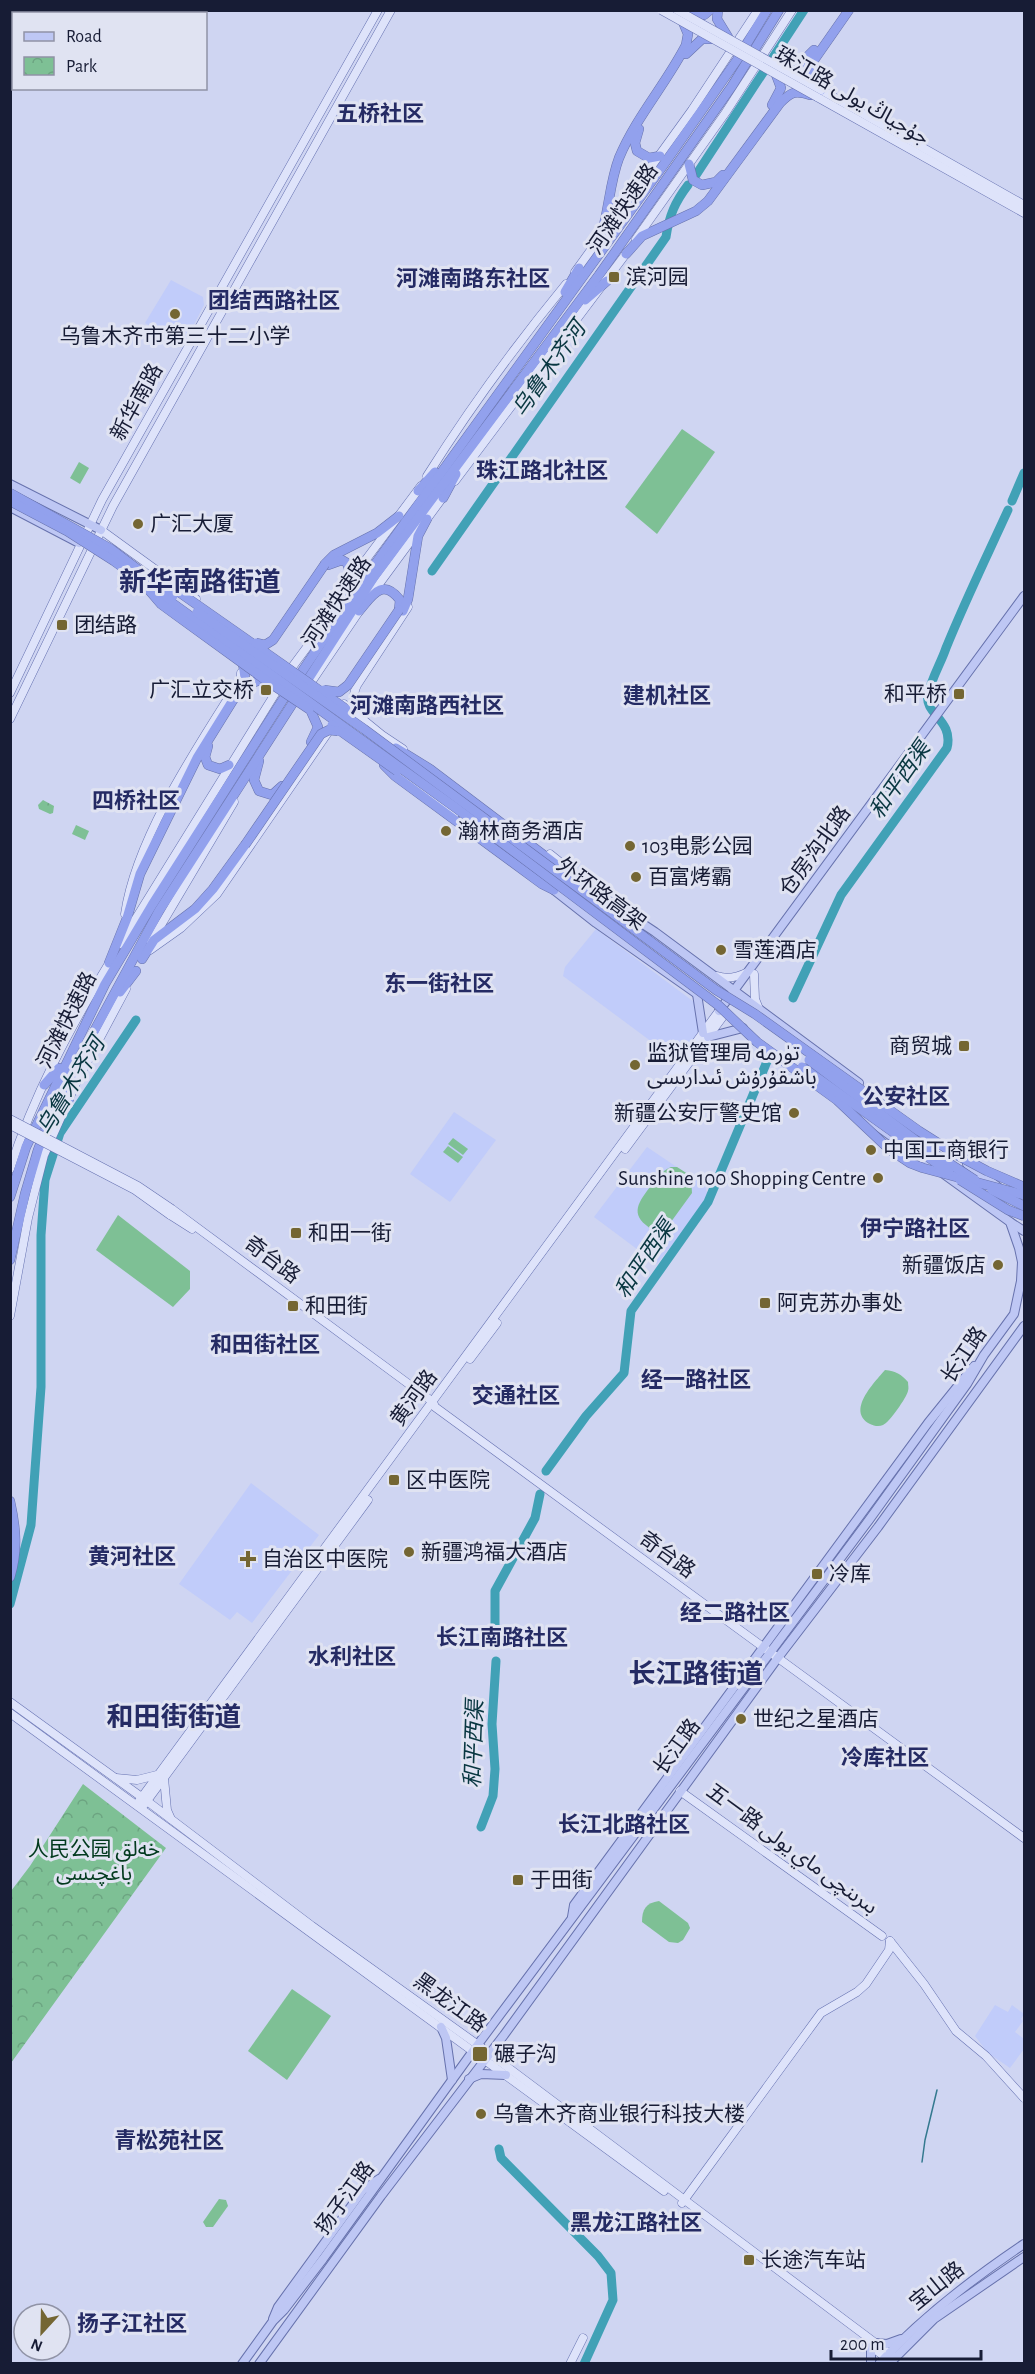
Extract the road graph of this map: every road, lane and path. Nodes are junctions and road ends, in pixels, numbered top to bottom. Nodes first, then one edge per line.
1 (378, 10) edge
2 (391, 10) edge
3 (661, 10) edge
4 (677, 10) edge
5 (710, 10) edge
6 (718, 10) edge
7 (758, 10) edge
8 (768, 10) edge
9 (779, 10) edge
10 (792, 10) edge
11 (841, 10) edge
12 (849, 10) edge
13 (685, 19) junction
14 (728, 37) junction
15 (827, 37) junction
16 (716, 39) junction
17 (779, 70) junction
18 (12, 76) edge
19 (10, 83) edge
20 (819, 93) junction
21 (640, 122) junction
22 (660, 156) junction
23 (689, 164) junction
24 (1024, 205) edge
25 (1024, 213) edge
26 (600, 239) junction
27 (626, 254) junction
28 (579, 268) junction
29 (607, 281) junction
30 (549, 332) junction
31 (150, 414) junction
32 (161, 420) junction
33 (468, 441) junction
34 (10, 484) edge
35 (418, 491) junction
36 (10, 493) edge
37 (443, 498) junction
38 (10, 501) edge
39 (10, 507) edge
40 (399, 516) junction
41 (427, 519) junction
42 (91, 524) junction
43 (101, 530) junction
44 (81, 544) junction
45 (91, 551) junction
46 (123, 558) junction
47 (327, 564) junction
48 (137, 578) junction
49 (349, 582) junction
50 (410, 586) junction
51 (1024, 596) edge
52 (1024, 604) edge
53 (359, 611) junction
54 (401, 611) junction
55 (334, 623) junction
56 (250, 641) junction
57 (232, 649) junction
58 (243, 663) junction
59 (283, 664) junction
60 (294, 664) junction
61 (316, 676) junction
62 (267, 681) junction
63 (318, 688) junction
64 (10, 693) edge
65 (274, 693) junction
66 (298, 702) junction
67 (310, 709) junction
68 (353, 714) junction
69 (939, 718) junction
70 (10, 719) edge
71 (337, 728) junction
72 (376, 730) junction
73 (396, 748) junction
74 (376, 757) junction
75 (260, 759) junction
76 (225, 767) junction
77 (456, 808) junction
78 (482, 816) junction
79 (578, 880) joint
80 (554, 890) junction
81 (600, 895) junction
82 (122, 932) junction
83 (143, 957) junction
84 (108, 964) junction
85 (136, 971) junction
86 (751, 972) junction
87 (714, 976) junction
88 (716, 990) junction
89 (737, 993) junction
90 (697, 994) junction
91 (99, 996) junction
92 (759, 1009) junction
93 (720, 1010) junction
94 (102, 1016) junction
95 (743, 1028) junction
96 (706, 1035) junction
97 (68, 1057) junction
98 (73, 1069) junction
99 (44, 1085) junction
100 (69, 1099) junction
101 (10, 1119) edge
102 (10, 1125) edge
103 (10, 1169) edge
104 (1024, 1186) edge
105 (1024, 1196) edge
106 (10, 1197) edge
107 (1024, 1206) edge
108 (171, 1212) junction
109 (1024, 1214) edge
110 (1010, 1221) junction
111 (1024, 1232) edge
112 (10, 1260) edge
113 (1024, 1300) edge
114 (1014, 1314) junction
115 (10, 1316) edge
116 (1024, 1326) edge
117 (433, 1405) junction
118 (10, 1501) edge
119 (10, 1549) edge
120 (10, 1559) edge
121 (10, 1577) edge
122 (766, 1651) junction
123 (777, 1659) junction
124 (10, 1702) edge
125 (10, 1713) edge
126 (161, 1776) junction
127 (115, 1778) junction
128 (680, 1791) junction
129 (145, 1799) junction
130 (139, 1806) junction
131 (172, 1820) junction
132 (1024, 1838) edge
133 (882, 1936) dead end
134 (441, 2027) junction
135 (475, 2048) junction
136 (487, 2057) junction
137 (506, 2075) junction
138 (469, 2079) junction
139 (452, 2080) junction
140 (1024, 2098) edge
141 (683, 2201) junction
142 (1024, 2244) edge
143 (1024, 2257) edge
144 (583, 2338) dead end
145 (904, 2338) junction
146 (873, 2345) junction
147 (888, 2359) edge
148 (242, 2364) edge
149 (258, 2364) edge
150 (570, 2364) edge
151 (871, 2364) edge

1 - 31 street, 新华南路
2 - 32 street, 新华南路
3 - 13 street, 珠江路 جۇجياڭ يولى, bridge
4 - 13 street, 珠江路 جۇجياڭ يولى, bridge
5 - 13 highway
6 - 14 highway
7 - 22 street
8 - 30 highway, 河滩快速路
9 - 30 highway, 河滩快速路
10 - 23 street
11 - 15 highway
12 - 15 highway
13 - 14 street, 珠江路 جۇجياڭ يولى, bridge
13 - 16 street, 珠江路 جۇجياڭ يولى, bridge
13 - 21 highway
14 - 17 street, 珠江路 جۇجياڭ يولى, bridge
15 - 17 highway
15 - 20 highway
16 - 17 street, 珠江路 جۇجياڭ يولى, bridge
16 - 21 highway
17 - 20 street, 珠江路 جۇجياڭ يولى, bridge
17 - 23 highway
18 - 19 main road
20 - 24 street, 珠江路 جۇجياڭ يولى
20 - 25 street, 珠江路 جۇجياڭ يولى
20 - 27 highway, bridge
21 - 22 highway
21 - 26 highway
22 - 26 street
23 - 27 street
26 - 28 street
27 - 29 street
28 - 30 highway
28 - 35 street
29 - 30 highway
29 - 37 street
30 - 33 highway, 河滩快速路
31 - 32 street
31 - 42 street, 新华南路
32 - 43 street, 新华南路
33 - 35 highway
33 - 37 highway
33 - 55 highway, 河滩快速路
33 - 94 highway, 河滩快速路
34 - 42 main road
35 - 40 street
36 - 46 highway, 外环路高架, bridge
37 - 41 street
38 - 48 highway, 外环路高架, bridge
39 - 44 main road
40 - 47 highway
40 - 49 street
41 - 50 highway
41 - 53 street
42 - 43 main road
42 - 44 street, 新华南路
43 - 45 street, 新华南路
43 - 60 street
44 - 45 main road
44 - 64 street, 新华南路
45 - 57 street
45 - 70 street, 新华南路
46 - 56 highway, bridge
46 - 78 highway, 外环路高架, bridge
47 - 49 highway
47 - 56 highway, bridge
47 - 59 highway, bridge
48 - 58 highway, bridge
48 - 77 highway, 外环路高架, bridge
49 - 55 highway
49 - 60 street
50 - 54 highway
50 - 72 street
51 - 69 main road, 仓房沟北路
52 - 69 main road, 仓房沟北路
53 - 54 highway
53 - 61 street
54 - 63 highway, bridge
54 - 68 highway, bridge
55 - 91 highway, 河滩快速路
56 - 59 highway, bridge
57 - 65 street
57 - 82 street
58 - 62 highway, bridge
58 - 82 highway
59 - 63 highway, bridge
60 - 65 street
61 - 66 street
61 - 72 street
62 - 67 highway, bridge
62 - 76 highway
63 - 68 highway, bridge
65 - 76 street
66 - 71 street
66 - 75 street
67 - 71 highway, bridge
67 - 75 highway, bridge
68 - 73 highway, bridge
69 - 86 main road, 仓房沟北路
71 - 74 highway, bridge
71 - 80 street
71 - 83 street
71 - 83 highway, bridge
72 - 81 street
73 - 78 highway, bridge
73 - 79 highway
74 - 77 highway, bridge
74 - 80 highway, bridge
75 - 83 street
76 - 84 street
77 - 93 highway, 外环路高架, bridge
78 - 88 highway, 外环路高架, bridge
79 - 81 main road
80 - 90 main road
81 - 87 main road
82 - 84 highway
83 - 85 street
84 - 91 highway
84 - 99 street
85 - 94 highway
85 - 100 street
86 - 87 street
86 - 89 main road, 仓房沟北路
86 - 92 street
87 - 89 main road
88 - 104 highway, 外环路高架, bridge
88 - 107 highway, bridge
89 - 92 main road
89 - 93 main road, 仓房沟北路
90 - 93 main road
90 - 96 main road
91 - 97 highway, 河滩快速路
92 - 109 main road
93 - 95 main road
93 - 96 street, 黄河路
93 - 105 highway, 外环路高架, bridge
93 - 109 highway, bridge
94 - 98 highway, 河滩快速路
95 - 96 main road
95 - 110 main road
96 - 117 street, 黄河路
97 - 99 highway
97 - 106 highway, 河滩快速路
98 - 100 highway
98 - 112 highway, 河滩快速路
99 - 103 street
100 - 115 street
101 - 108 street, bridge
102 - 108 street, bridge
108 - 117 street, 奇台路
110 - 111 main road
110 - 114 main road, 长江路
113 - 114 main road
114 - 122 main road, 长江路
116 - 123 main road, 长江路
117 - 122 street, 奇台路
117 - 126 street, 黄河路
118 - 121 highway
119 - 120 highway
122 - 123 street, 奇台路
122 - 135 main road, 长江路
123 - 128 main road, 长江路
123 - 132 street, 奇台路
124 - 127 street, 黑龙江路
125 - 130 street, 黑龙江路
126 - 127 street
126 - 129 street, 黄河路
126 - 131 street
127 - 129 street, 黑龙江路
128 - 133 street, 五一路 بىرىنچى ماي يولى
128 - 136 main road, 长江路
129 - 130 street, 黄河路
129 - 131 street, 黑龙江路
130 - 134 street, 黑龙江路
131 - 135 street, 黑龙江路
134 - 135 street, 黑龙江路
134 - 139 main road
135 - 136 street, 黑龙江路
135 - 139 main road, 扬子江路
136 - 137 street, 黑龙江路
136 - 138 main road, 扬子江路
136 - 141 street, 黑龙江路
137 - 138 main road
137 - 141 street, 黑龙江路
138 - 149 main road, 扬子江路
139 - 148 main road, 扬子江路
140 - 141 street
141 - 146 street, 黑龙江路
142 - 145 main road, 宝山路
143 - 147 main road, 宝山路
144 - 150 street
145 - 146 main road
145 - 147 main road, 宝山路
146 - 147 street, 黑龙江路
146 - 151 main road

